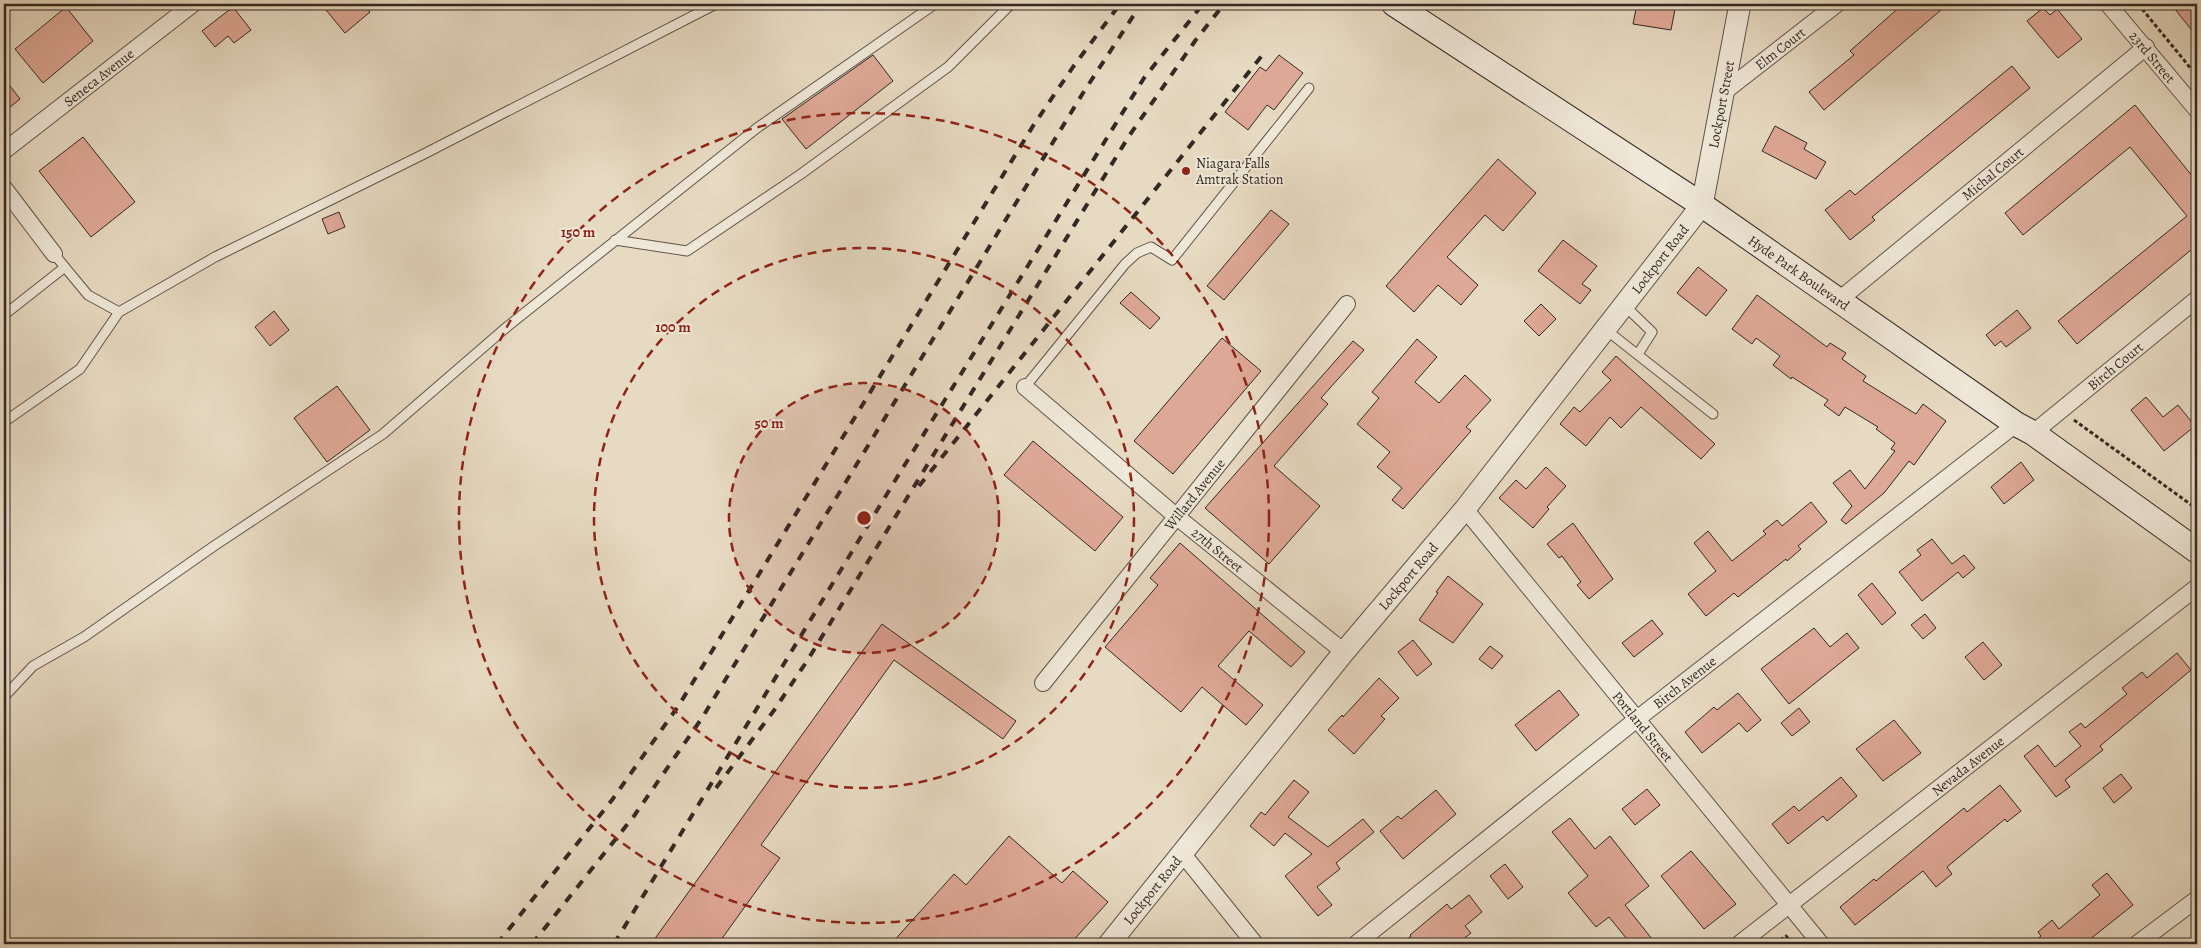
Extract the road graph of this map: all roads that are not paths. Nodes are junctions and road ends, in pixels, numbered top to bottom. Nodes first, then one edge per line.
1 (193, 4) edge
2 (716, 4) edge
3 (935, 4) edge
4 (1011, 4) edge
5 (1394, 4) edge
6 (1740, 4) edge
7 (1837, 4) edge
8 (2108, 4) edge
9 (2146, 47) junction
10 (1309, 88) dead end
11 (1724, 92) junction
12 (2197, 110) edge
13 (4, 151) edge
14 (4, 188) edge
15 (1702, 205) junction
16 (615, 240) junction
17 (54, 254) joint
18 (65, 267) junction
19 (2197, 299) edge
20 (1839, 300) junction
21 (1347, 304) dead end
22 (1624, 305) junction
23 (119, 312) junction
24 (4, 315) edge
25 (1605, 329) junction
26 (1638, 354) junction
27 (1025, 387) joint
28 (1713, 414) dead end
29 (4, 422) edge
30 (2024, 428) junction
31 (1465, 509) junction
32 (1177, 517) junction
33 (2197, 551) edge
34 (2197, 587) edge
35 (1344, 652) junction
36 (1043, 683) dead end
37 (4, 697) edge
38 (1637, 719) junction
39 (1182, 853) junction
40 (2197, 899) edge
41 (1789, 905) junction
42 (1109, 944) edge
43 (1255, 944) edge
44 (1356, 944) edge
45 (1739, 944) edge
46 (1820, 944) edge
47 (2137, 944) edge

1 - 13 street, Seneca Avenue
2 - 23 lane
3 - 16 lane
4 - 16 lane
5 - 15 main road, Hyde Park Boulevard
6 - 11 street, Lockport Street
7 - 11 street, Elm Court
8 - 9 street, 23rd Street
9 - 12 street, 23rd Street
9 - 20 street, Michal Court
10 - 27 lane
11 - 15 street, Lockport Street
14 - 17 street
15 - 20 main road, Hyde Park Boulevard
15 - 22 street, Lockport Road
16 - 37 lane
17 - 18 lane
18 - 23 lane
18 - 24 lane
19 - 30 street, Birch Court
20 - 30 main road, Hyde Park Boulevard
21 - 32 street, Willard Avenue
22 - 25 street, Lockport Road
22 - 26 lane
23 - 29 lane
25 - 26 lane
25 - 31 street, Lockport Road
26 - 28 lane
27 - 32 street, 27th Street
30 - 33 main road, Hyde Park Boulevard
30 - 38 street, Birch Avenue
31 - 35 street, Lockport Road
31 - 38 street, Portland Street
32 - 35 street, 27th Street
32 - 36 street, Willard Avenue
34 - 41 street, Nevada Avenue
35 - 39 street, Lockport Road
38 - 41 street, Portland Street
38 - 44 street, Birch Avenue
39 - 42 street, Lockport Road
39 - 43 street
40 - 47 street
41 - 45 street, Nevada Avenue
41 - 46 street, Portland Street

